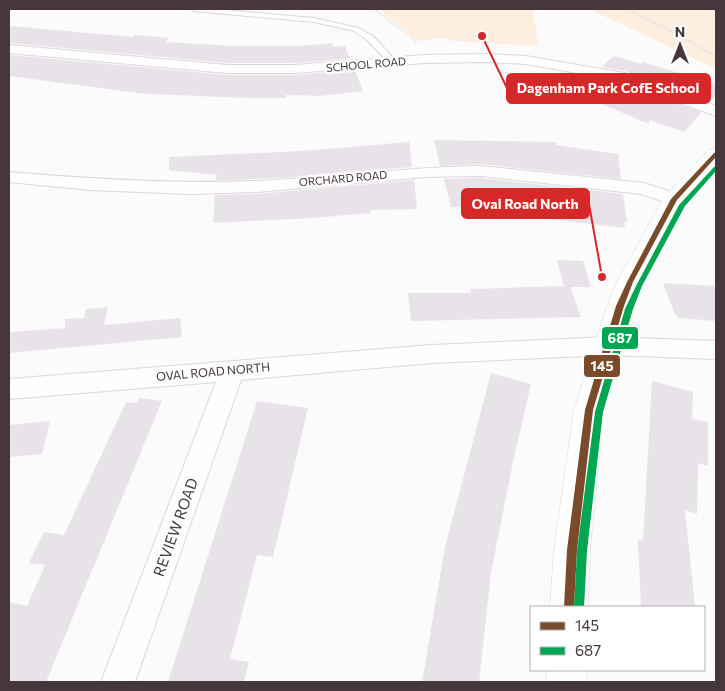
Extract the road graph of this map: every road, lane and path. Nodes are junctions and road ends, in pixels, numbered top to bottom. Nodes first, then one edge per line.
1 (194, 9) edge
2 (374, 9) edge
3 (626, 9) edge
4 (9, 49) edge
5 (716, 58) edge
6 (425, 59) junction
7 (392, 61) junction
8 (716, 111) edge
9 (716, 154) edge
10 (9, 177) edge
11 (674, 199) junction
12 (609, 346) junction
13 (716, 350) edge
14 (230, 370) junction
15 (9, 389) edge
16 (569, 606) edge
17 (118, 682) edge

1 - 7 lane
2 - 6 path
3 - 5 path
4 - 7 street, SCHOOL ROAD
6 - 7 street, SCHOOL ROAD
6 - 8 street, SCHOOL ROAD
9 - 11 main road
10 - 11 street, ORCHARD ROAD
11 - 12 main road
12 - 13 street, OVAL ROAD NORTH
12 - 14 street, OVAL ROAD NORTH
12 - 16 main road
14 - 15 street, OVAL ROAD NORTH
14 - 17 street, REVIEW ROAD

